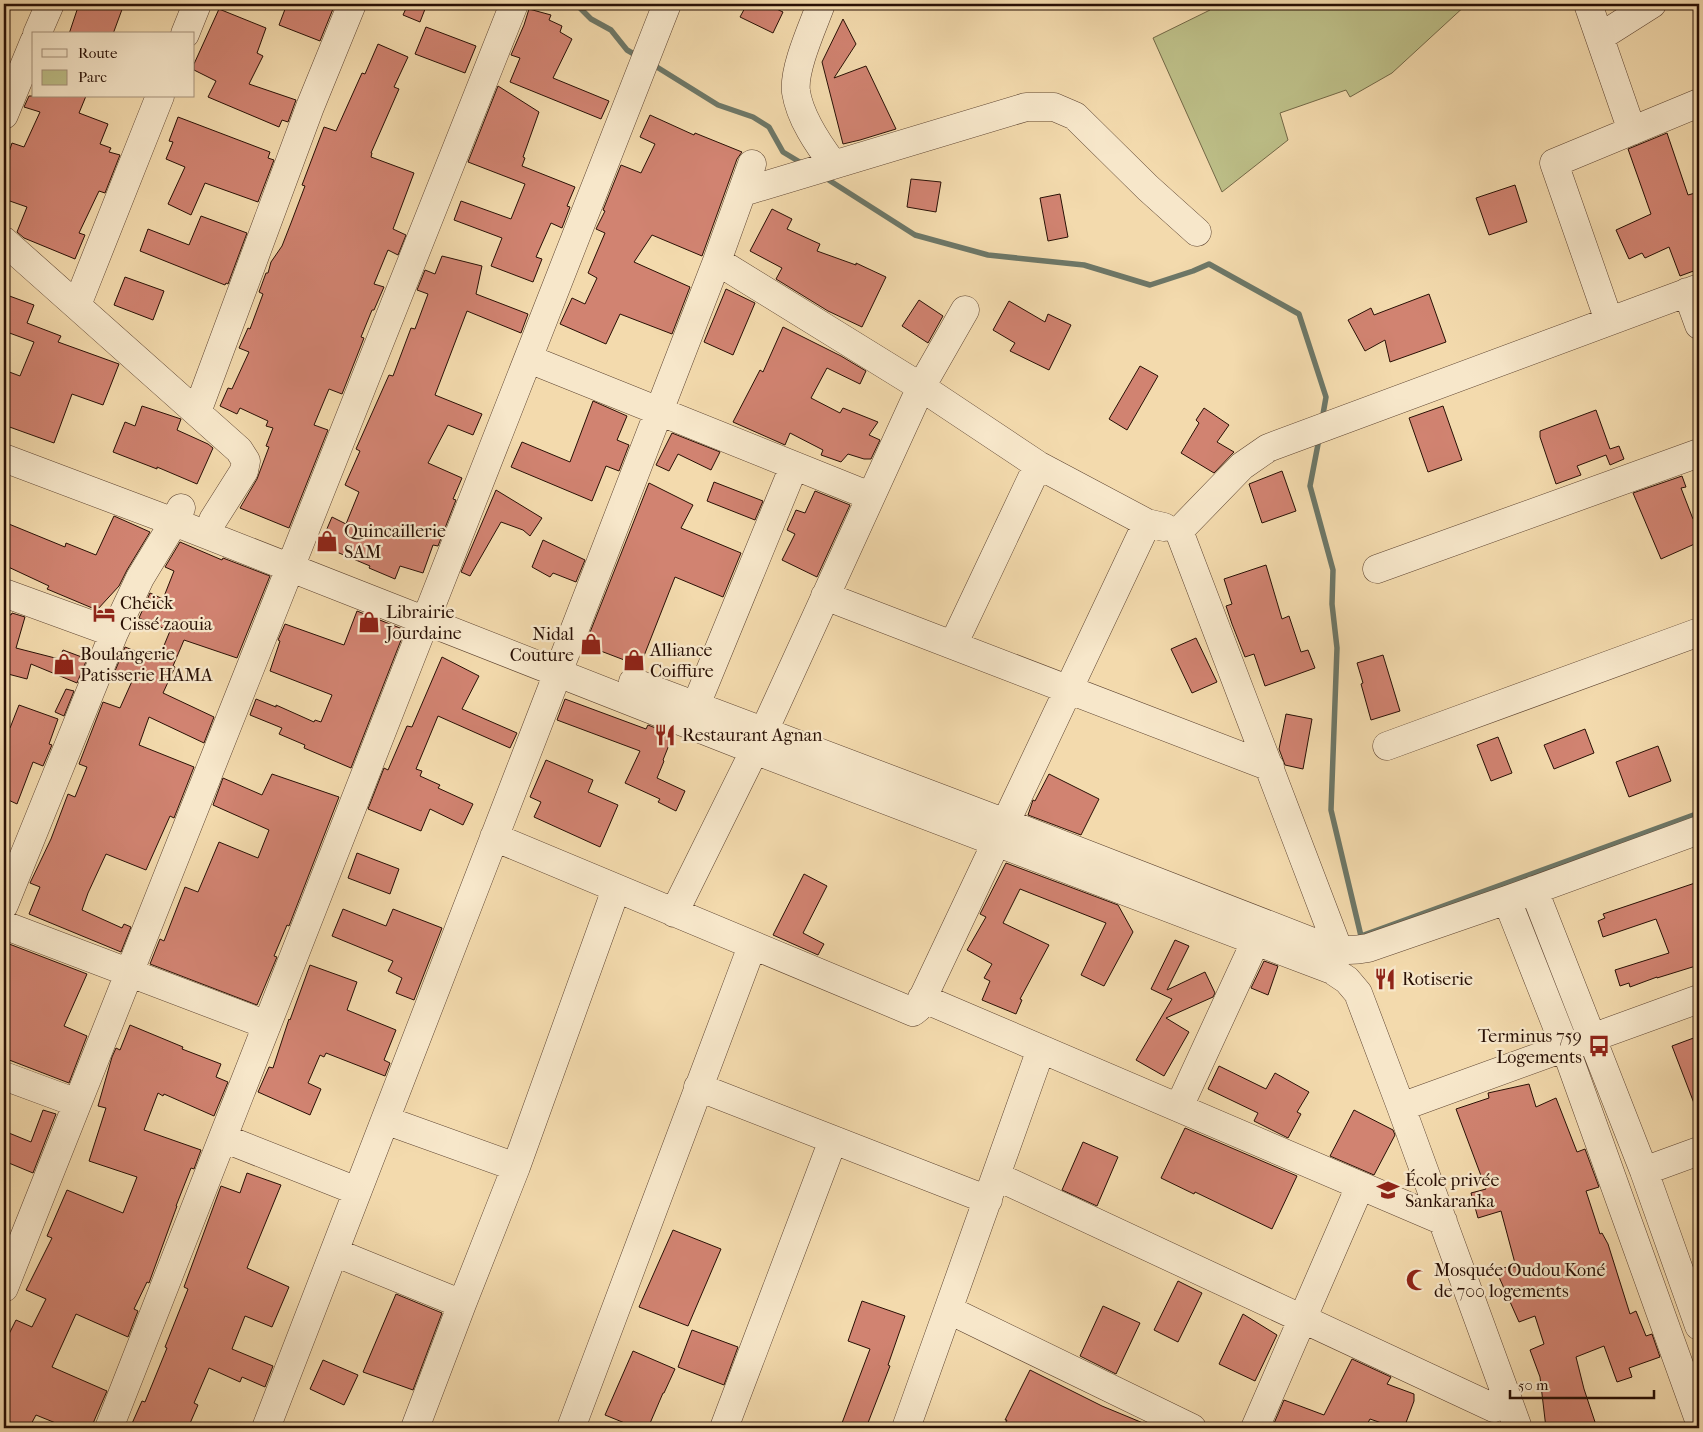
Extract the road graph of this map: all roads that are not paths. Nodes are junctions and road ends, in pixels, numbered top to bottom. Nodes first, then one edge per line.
1 (50, 4) edge
2 (197, 4) edge
3 (352, 4) edge
4 (514, 4) edge
5 (667, 4) edge
6 (822, 4) edge
7 (1588, 4) edge
8 (1652, 4) edge
9 (38, 32) edge
10 (186, 32) edge
11 (1600, 38) junction
12 (32, 47) edge
13 (159, 98) edge
14 (1699, 103) edge
15 (4, 115) edge
16 (1632, 131) junction
17 (752, 164) dead end
18 (825, 166) junction
19 (743, 192) junction
20 (1197, 232) dead end
21 (4, 241) edge
22 (717, 261) junction
23 (1693, 290) edge
24 (77, 305) junction
25 (965, 310) dead end
26 (1609, 321) junction
27 (1699, 325) edge
28 (529, 359) junction
29 (921, 387) junction
30 (658, 411) junction
31 (197, 412) junction
32 (4, 439) edge
33 (1699, 453) edge
34 (4, 458) edge
35 (1038, 465) junction
36 (794, 466) junction
37 (870, 496) junction
38 (178, 515) junction
39 (213, 520) junction
40 (1147, 523) junction
41 (1179, 531) junction
42 (293, 560) junction
43 (1377, 569) dead end
44 (4, 593) edge
45 (825, 596) junction
46 (429, 613) junction
47 (1699, 632) edge
48 (114, 633) junction
49 (952, 645) junction
50 (561, 664) junction
51 (1069, 690) junction
52 (696, 705) junction
53 (759, 740) junction
54 (1387, 746) dead end
55 (1270, 767) junction
56 (1699, 830) edge
57 (1001, 833) junction
58 (494, 838) junction
59 (616, 889) junction
60 (1534, 890) junction
61 (1508, 900) junction
62 (4, 905) edge
63 (674, 913) junction
64 (4, 924) edge
65 (1256, 940) junction
66 (752, 946) junction
67 (1339, 951) junction
68 (129, 972) junction
69 (922, 998) junction
70 (1699, 999) edge
71 (267, 1025) junction
72 (1591, 1038) junction
73 (1565, 1047) junction
74 (1041, 1049) junction
75 (4, 1076) edge
76 (698, 1087) junction
77 (77, 1103) junction
78 (1179, 1107) junction
79 (1401, 1107) junction
80 (385, 1120) junction
81 (223, 1138) junction
82 (833, 1140) junction
83 (1699, 1151) edge
84 (516, 1167) junction
85 (1644, 1171) junction
86 (1360, 1186) junction
87 (992, 1188) junction
88 (357, 1191) junction
89 (1442, 1221) junction
90 (334, 1252) junction
91 (4, 1288) edge
92 (462, 1304) junction
93 (949, 1310) junction
94 (1697, 1312) edge
95 (1302, 1318) junction
96 (1494, 1408) dead end
97 (1699, 1420) edge
98 (109, 1428) edge
99 (266, 1428) edge
100 (415, 1428) edge
101 (571, 1428) edge
102 (724, 1428) edge
103 (906, 1428) edge
104 (1192, 1428) edge
105 (1255, 1428) edge
106 (1518, 1428) edge

1 - 9 street
2 - 10 street
3 - 31 street
4 - 42 street
5 - 28 street
6 - 18 street
7 - 11 street
8 - 11 street
11 - 16 street
12 - 15 street
13 - 24 street
14 - 16 street
16 - 26 street
17 - 19 street
18 - 19 street
18 - 20 street
19 - 22 street
21 - 24 street
22 - 29 street
22 - 30 street
23 - 26 street
23 - 27 street
24 - 31 street
25 - 29 street
26 - 41 street
28 - 30 street
28 - 46 street
29 - 35 street
29 - 37 street
30 - 36 street
30 - 50 street
31 - 39 street
32 - 38 street
33 - 43 street
34 - 38 street
35 - 40 street
35 - 49 street
36 - 37 street
36 - 52 street
37 - 45 street
38 - 39 street
38 - 42 street
38 - 48 street
39 - 42 street
40 - 41 street
40 - 51 street
41 - 55 street
42 - 46 street
42 - 68 street
44 - 48 street
45 - 49 street
45 - 53 street
46 - 50 street
46 - 71 street
47 - 54 street
48 - 62 street
49 - 51 street
50 - 52 street
50 - 53 street
50 - 58 street
51 - 55 street
51 - 57 street
52 - 53 street
53 - 57 street
53 - 63 street
55 - 67 street
56 - 60 street
57 - 65 street
57 - 67 street
57 - 69 street
58 - 59 street
58 - 80 street
59 - 63 street
59 - 84 street
60 - 61 street
60 - 72 street
61 - 67 street
61 - 73 street
63 - 66 street
64 - 68 street
65 - 78 street
65 - 79 street
66 - 69 street
66 - 76 street
68 - 71 street
68 - 77 street
69 - 74 street
70 - 72 street
71 - 81 street
72 - 73 street
72 - 85 street
73 - 79 street
73 - 97 street
74 - 78 street
74 - 87 street
75 - 77 street
76 - 82 street
76 - 101 street
77 - 91 street
78 - 86 street
79 - 89 street
80 - 84 street
80 - 88 street
81 - 88 street
81 - 98 street
82 - 87 street
82 - 102 street
83 - 85 street
84 - 92 street
85 - 94 street
86 - 89 street
86 - 95 street
87 - 93 street
87 - 95 street
88 - 90 street
89 - 106 street
90 - 92 street
90 - 99 street
92 - 100 street
93 - 103 street
93 - 104 street
95 - 96 street
95 - 105 street

